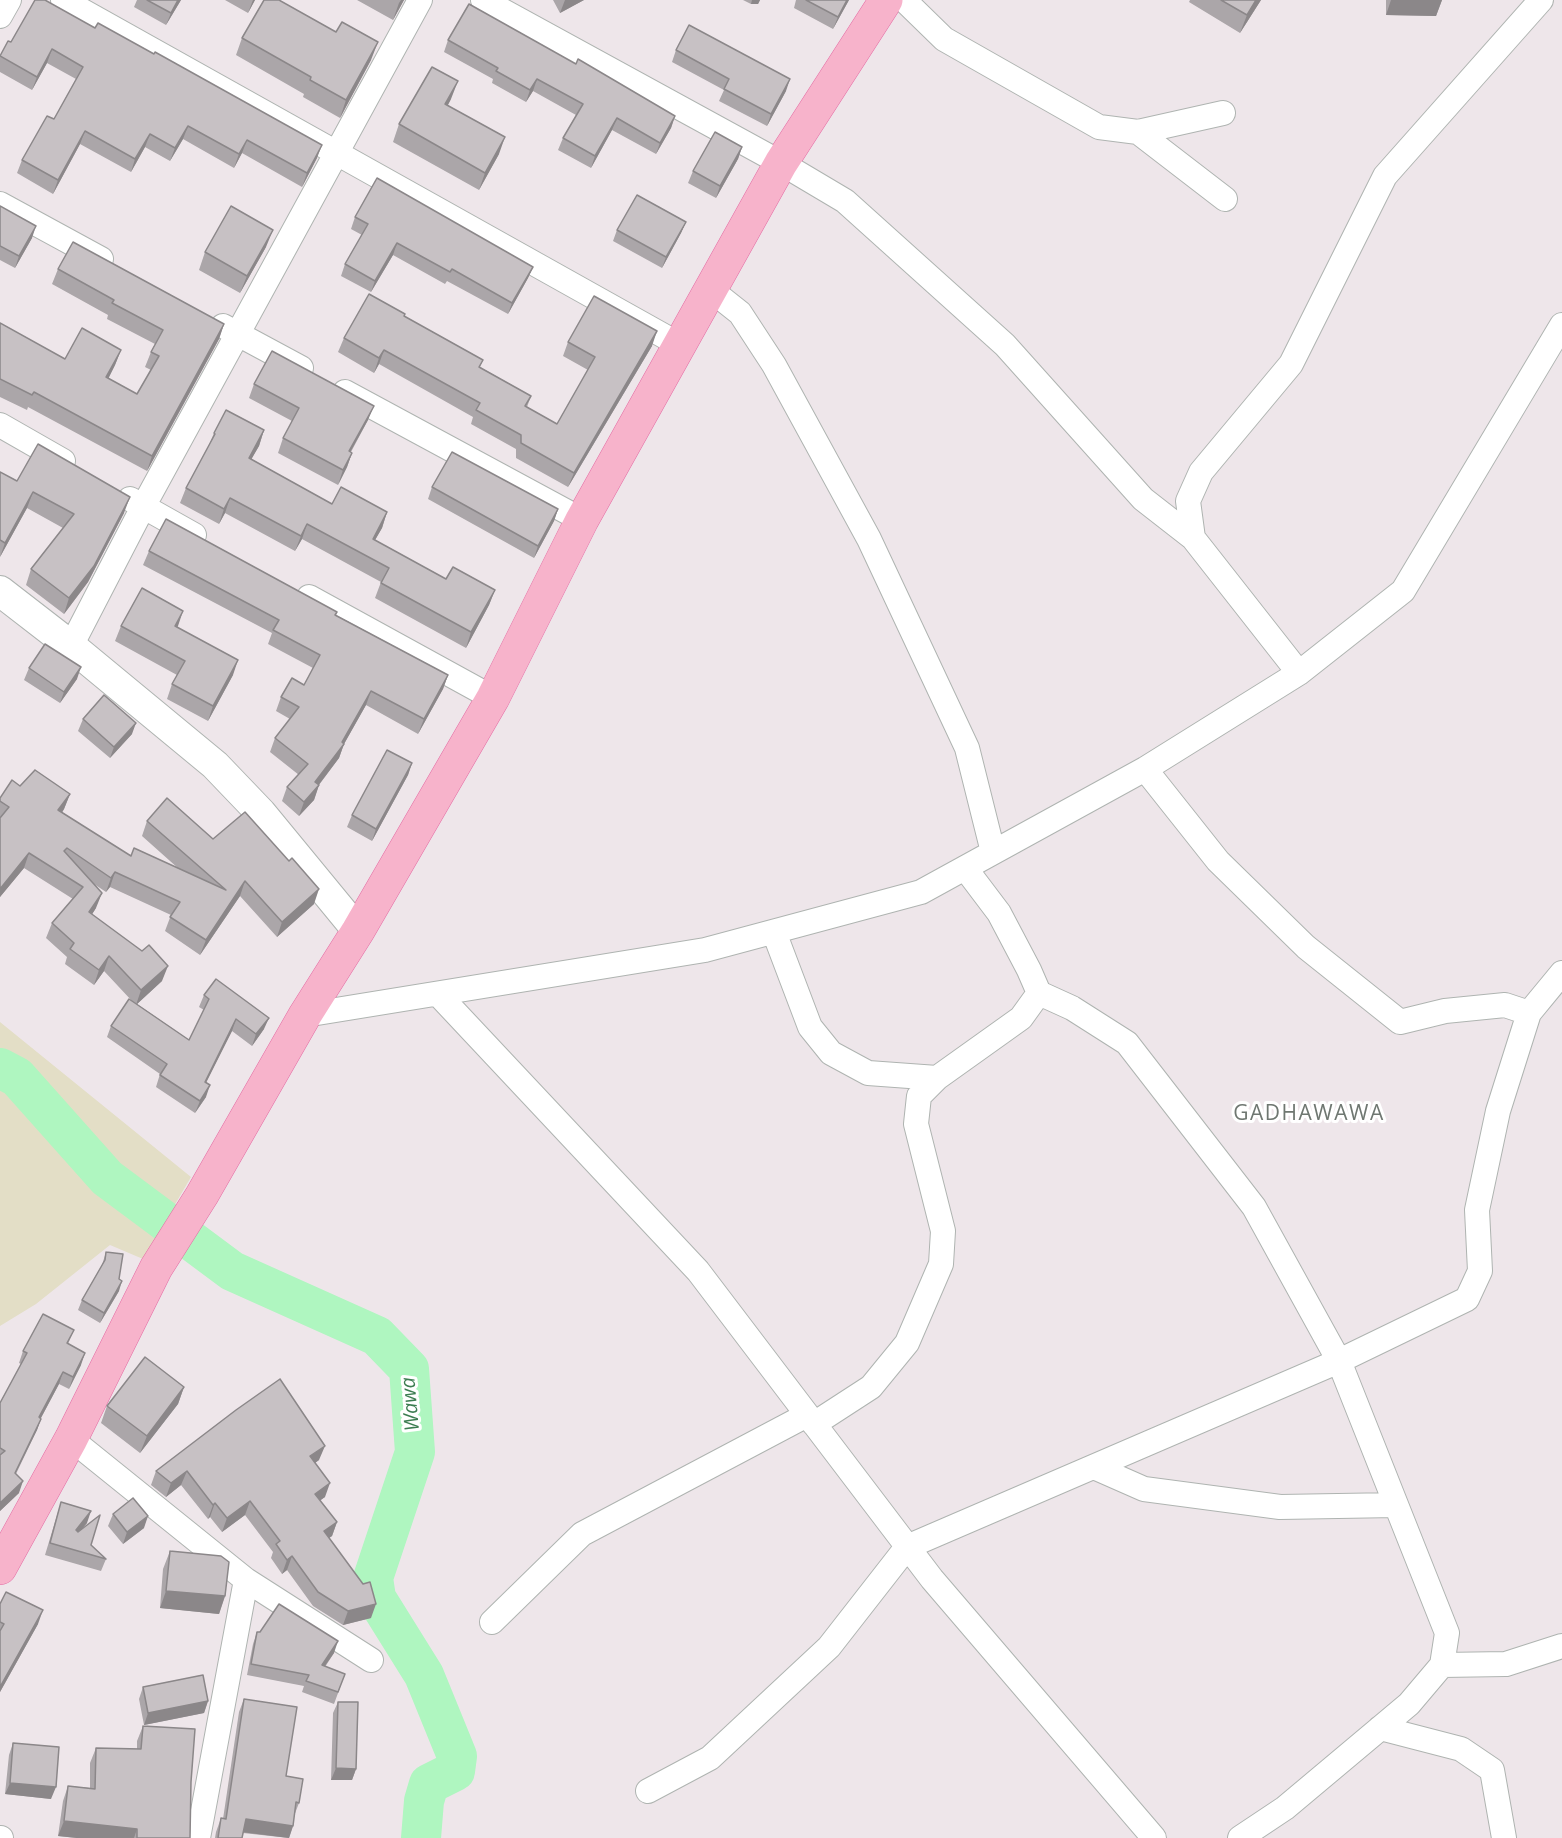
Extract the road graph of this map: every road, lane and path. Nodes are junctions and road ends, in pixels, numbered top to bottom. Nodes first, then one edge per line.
1 (9, 0) edge
2 (63, 0) edge
3 (420, 0) edge
4 (483, 0) edge
5 (886, 0) edge
6 (904, 0) edge
7 (1541, 0) edge
8 (0, 16) edge
9 (1223, 113) dead end
10 (1138, 132) junction
11 (336, 153) junction
12 (781, 164) junction
13 (1225, 199) dead end
14 (0, 204) edge
15 (124, 272) edge
16 (711, 290) junction
17 (206, 316) edge
18 (1562, 325) edge
19 (237, 333) junction
20 (680, 345) junction
21 (0, 425) edge
22 (81, 472) edge
23 (112, 489) edge
24 (143, 507) junction
25 (582, 520) junction
26 (1193, 538) junction
27 (215, 546) edge
28 (287, 586) edge
29 (0, 591) edge
30 (71, 646) junction
31 (1299, 673) junction
32 (493, 698) junction
33 (1145, 769) junction
34 (993, 852) junction
35 (965, 868) junction
36 (358, 931) junction
37 (774, 932) junction
38 (1562, 973) edge
39 (1039, 993) junction
40 (438, 994) junction
41 (1529, 1013) junction
42 (305, 1015) junction
43 (937, 1078) junction
44 (1339, 1361) junction
45 (811, 1420) junction
46 (71, 1439) junction
47 (1094, 1467) junction
48 (1396, 1505) junction
49 (908, 1547) junction
50 (4, 1552) edge
51 (246, 1580) junction
52 (492, 1622) dead end
53 (1562, 1646) edge
54 (371, 1660) dead end
55 (1442, 1665) junction
56 (1380, 1728) junction
57 (648, 1791) dead end
58 (198, 1838) edge
59 (1154, 1838) edge
60 (1239, 1838) edge
61 (1504, 1838) edge

1 - 8 street
2 - 11 street
3 - 11 street
4 - 12 street
5 - 12 main road
6 - 10 street
7 - 26 street
9 - 10 street
10 - 13 street
11 - 19 street
11 - 20 street
12 - 16 main road
12 - 26 street
14 - 15 street
16 - 20 main road
16 - 34 street
17 - 19 street
18 - 31 street
19 - 24 street
19 - 25 street
20 - 25 main road
21 - 22 street
23 - 24 street
24 - 27 street
24 - 30 street
25 - 32 main road
26 - 31 street
28 - 32 street
29 - 30 street
30 - 36 street
31 - 33 street
32 - 36 main road
33 - 34 street
33 - 41 street
34 - 35 street
35 - 37 street
35 - 39 street
36 - 42 main road
37 - 40 street
37 - 43 street
38 - 41 street
39 - 43 street
39 - 44 street
40 - 42 street
40 - 45 street
41 - 44 street
42 - 46 main road
43 - 45 street
44 - 47 street
44 - 48 street
45 - 49 street
45 - 52 street
46 - 50 main road
46 - 51 street
47 - 48 street
47 - 49 street
48 - 55 street
49 - 57 street
49 - 59 street
51 - 54 street
51 - 58 street
53 - 55 street
55 - 56 street
56 - 60 street
56 - 61 street

